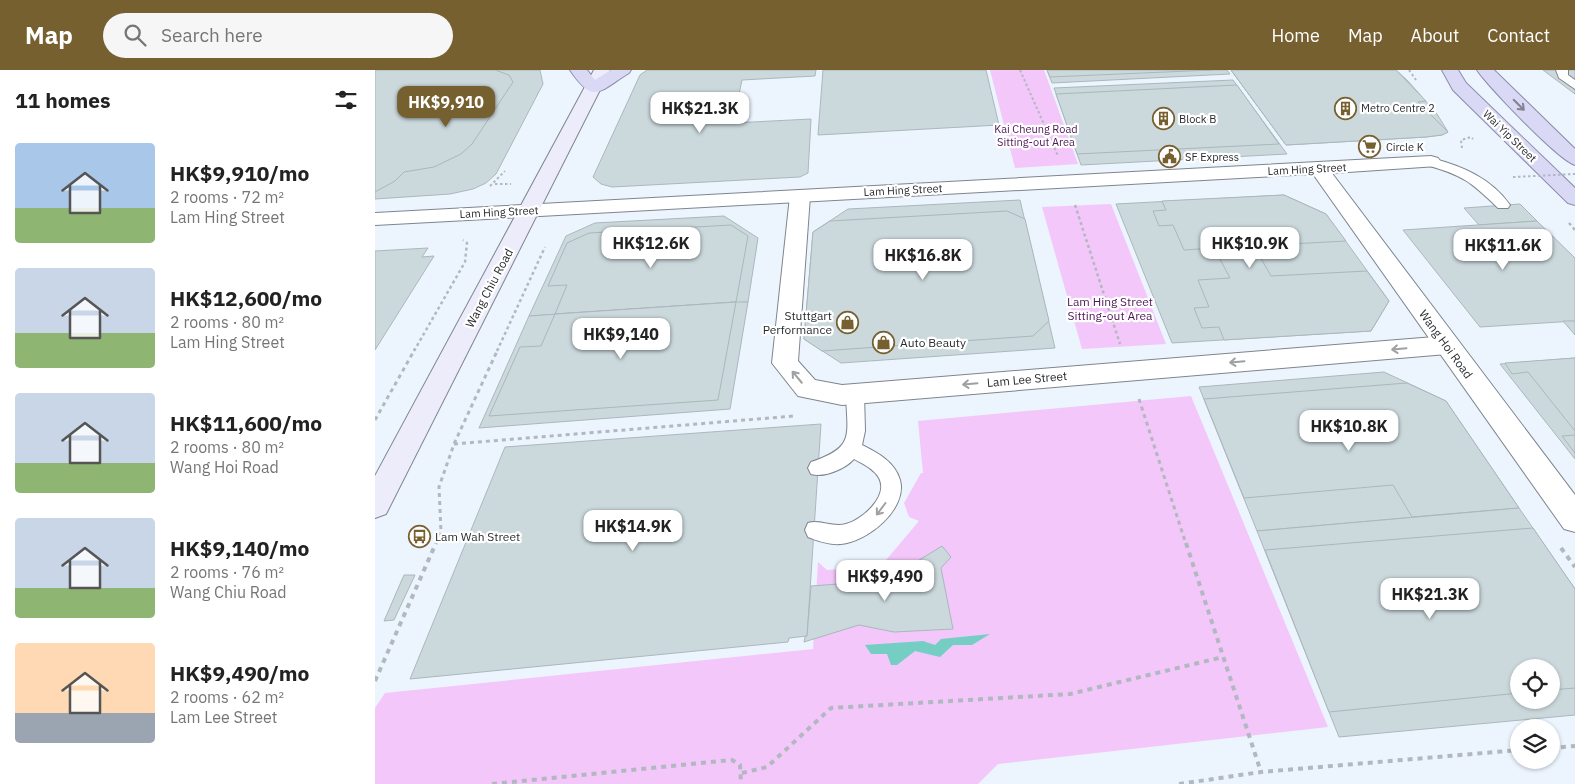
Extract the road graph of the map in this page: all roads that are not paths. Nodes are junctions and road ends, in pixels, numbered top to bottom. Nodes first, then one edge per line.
1 (578, 70) edge
2 (602, 70) edge
3 (623, 70) edge
4 (1437, 70) edge
5 (1450, 70) edge
6 (1485, 70) edge
7 (1562, 70) edge
8 (1459, 86) junction
9 (1575, 86) edge
10 (593, 88) junction
11 (1575, 159) edge
12 (1431, 162) joint
13 (1318, 168) junction
14 (800, 196) junction
15 (1575, 199) edge
16 (1503, 205) dead end
17 (530, 210) junction
18 (375, 218) edge
19 (1447, 345) junction
20 (855, 393) junction
21 (851, 448) junction
22 (818, 468) dead end
23 (375, 505) edge
24 (1575, 519) edge
25 (815, 530) dead end

1 - 10 main road
2 - 10 main road, Wang Chiu Road
3 - 10 main road
4 - 8 main road
5 - 8 main road, Wai Yip Street
6 -> 11 main road
7 - 9 lane
8 - 15 main road, Wai Yip Street
10 - 17 main road, Wang Chiu Road
12 - 13 street, Lam Hing Street
12 - 16 lane
13 - 14 street, Lam Hing Street
13 - 19 street, Wang Hoi Road
14 - 17 street, Lam Hing Street
20 -> 14 street, Lam Lee Street
17 - 18 street, Lam Hing Street
17 - 23 main road, Wang Chiu Road
19 -> 20 street, Lam Lee Street
19 - 24 street, Wang Hoi Road
20 - 21 lane
21 - 22 lane
21 -> 25 lane

